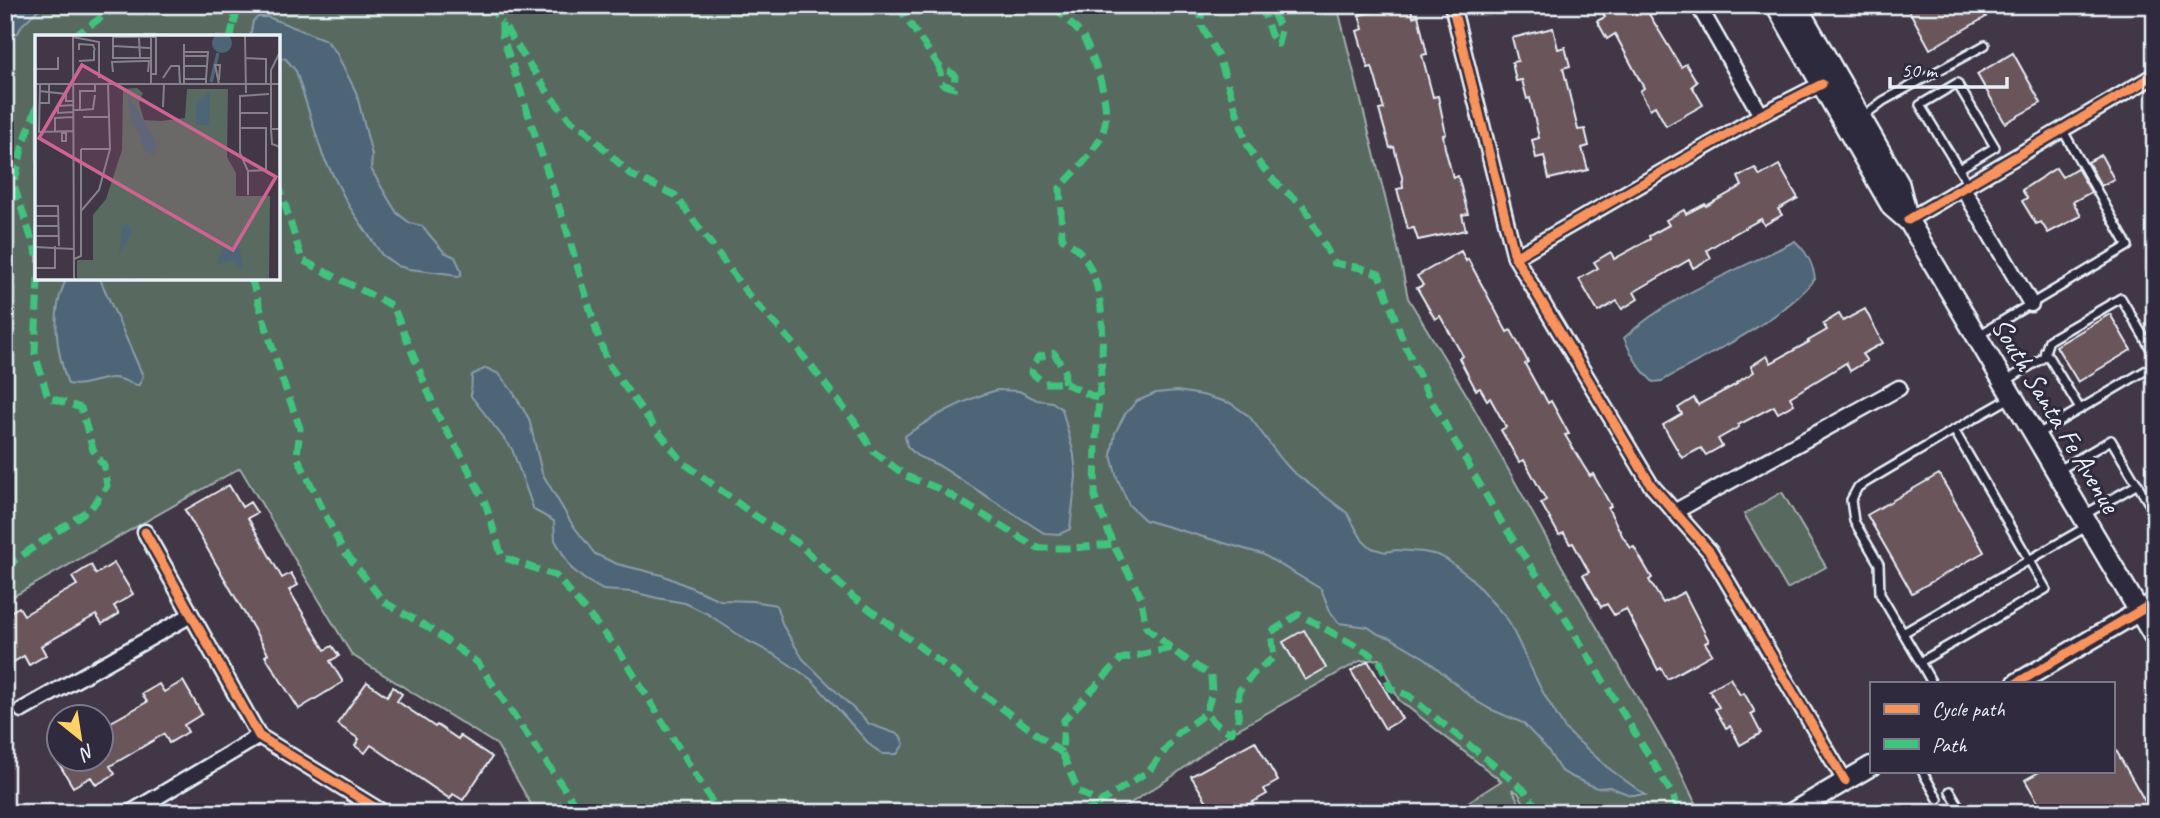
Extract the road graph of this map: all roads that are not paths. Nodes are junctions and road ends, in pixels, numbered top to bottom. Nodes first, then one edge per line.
1 (1452, 5) edge
2 (1698, 5) edge
3 (1776, 5) edge
4 (1796, 5) edge
5 (1985, 45) dead end
6 (2155, 75) edge
7 (1822, 84) junction
8 (1761, 115) junction
9 (1860, 118) junction
10 (2062, 129) junction
11 (1959, 169) junction
12 (1966, 186) junction
13 (1908, 220) junction
14 (1515, 257) junction
15 (2031, 304) junction
16 (1976, 336) junction
17 (2045, 351) junction
18 (2155, 356) edge
19 (2155, 365) edge
20 (1899, 388) dead end
21 (2008, 389) junction
22 (2080, 409) junction
23 (1954, 430) junction
24 (2035, 436) junction
25 (2057, 472) junction
26 (2138, 484) junction
27 (2155, 498) edge
28 (1674, 512) junction
29 (2086, 521) junction
30 (145, 532) dead end
31 (2030, 561) junction
32 (2147, 607) edge
33 (191, 615) junction
34 (1903, 633) junction
35 (2155, 639) edge
36 (1920, 662) junction
37 (1931, 682) edge
38 (2019, 682) edge
39 (22, 709) dead end
40 (259, 736) junction
41 (1870, 767) edge
42 (1923, 772) edge
43 (1845, 781) junction
44 (1950, 791) dead end
45 (1938, 799) dead end
46 (130, 813) edge
47 (384, 813) edge
48 (1791, 813) edge
49 (1963, 813) edge

1 - 14 street
2 - 8 street
3 - 7 main road, South Santa Fe Avenue
4 - 9 main road, South Santa Fe Avenue
5 - 9 lane
6 - 10 street
7 - 8 street
7 - 13 main road, South Santa Fe Avenue
8 - 14 street
9 - 13 main road, South Santa Fe Avenue
10 - 12 street
10 - 15 lane
11 - 11 lane
11 - 12 lane
12 - 13 street
12 - 15 street
13 - 16 main road, South Santa Fe Avenue
14 - 28 street
15 - 16 lane
16 - 21 main road, South Santa Fe Avenue
17 - 18 lane
17 - 21 lane
17 - 22 lane
19 - 22 lane
20 - 28 street
21 - 23 lane
21 - 24 main road, South Santa Fe Avenue
22 - 24 lane
23 - 31 lane
23 - 34 lane
24 - 25 main road, South Santa Fe Avenue
25 - 26 lane
25 - 29 main road, South Santa Fe Avenue
26 - 27 lane
26 - 29 lane
28 - 43 street
29 - 31 lane
29 - 32 main road, South Santa Fe Avenue
30 - 33 street
31 - 34 lane
31 - 36 lane
32 - 35 main road, South Santa Fe Avenue
32 - 38 street
33 - 39 street
33 - 40 street
34 - 36 lane
36 - 37 lane
40 - 46 street
40 - 47 street
41 - 43 street
42 - 45 lane
43 - 48 street
44 - 49 lane

